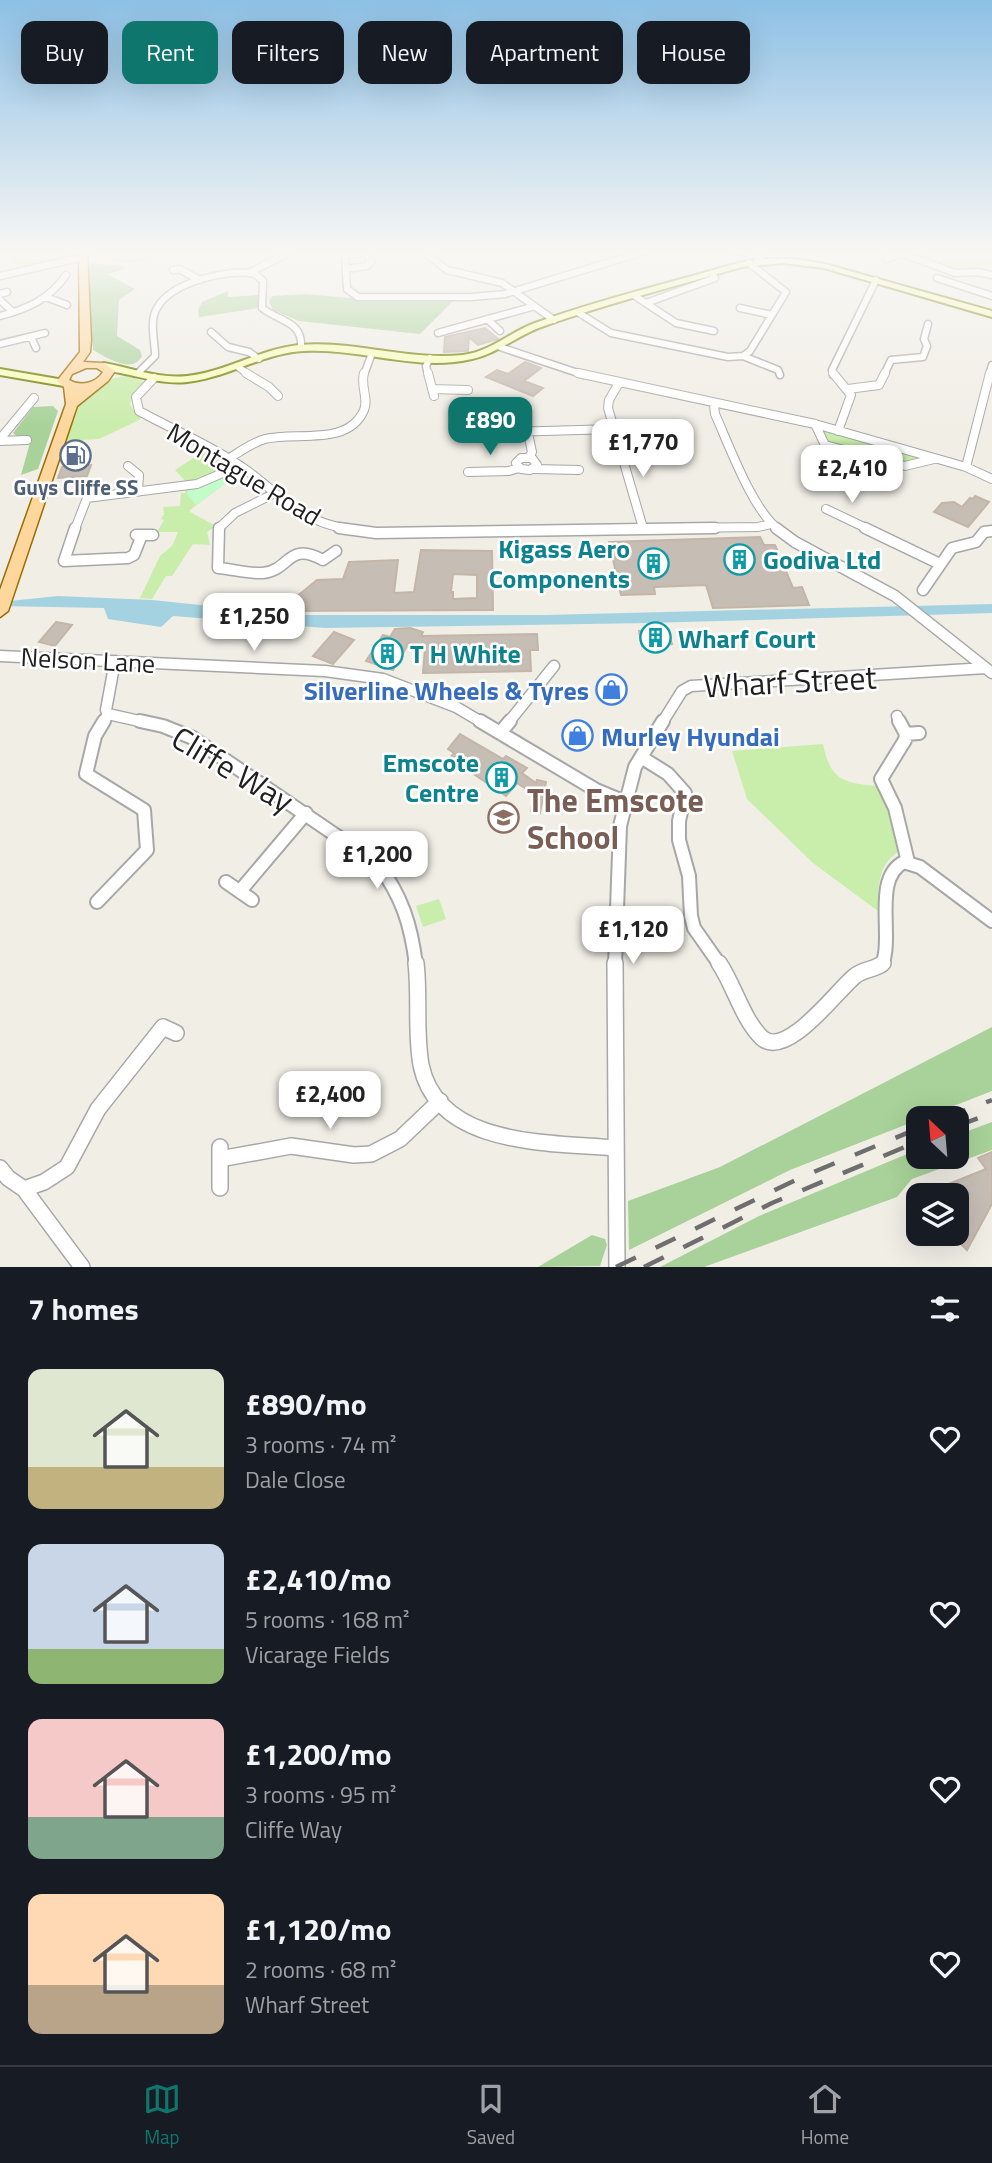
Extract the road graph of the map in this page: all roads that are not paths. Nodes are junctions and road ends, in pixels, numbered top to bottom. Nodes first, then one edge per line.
1 (18, 310) edge
2 (86, 310) edge
3 (157, 310) edge
4 (265, 310) edge
5 (520, 310) edge
6 (541, 310) edge
7 (588, 310) edge
8 (658, 310) edge
9 (750, 310) edge
10 (775, 310) edge
11 (861, 310) edge
12 (673, 311) dead end
13 (13, 312) joint
14 (579, 313) junction
15 (664, 314) junction
16 (772, 315) junction
17 (0, 316) edge
18 (487, 319) junction
19 (554, 320) junction
20 (930, 328) dead end
21 (439, 331) dead end
22 (500, 331) dead end
23 (714, 331) dead end
24 (211, 332) dead end
25 (45, 333) dead end
26 (31, 337) junction
27 (0, 344) edge
28 (500, 347) junction
29 (36, 348) dead end
30 (301, 348) junction
31 (85, 352) junction
32 (372, 353) junction
33 (743, 356) junction
34 (430, 358) junction
35 (259, 359) junction
36 (992, 365) edge
37 (237, 366) junction
38 (0, 372) edge
39 (102, 372) junction
40 (138, 373) junction
41 (780, 374) dead end
42 (69, 378) junction
43 (154, 378) junction
44 (619, 383) junction
45 (848, 389) junction
46 (468, 390) dead end
47 (278, 396) dead end
48 (35, 402) dead end
49 (72, 404) junction
50 (714, 404) junction
51 (815, 424) junction
52 (615, 429) junction
53 (838, 431) junction
54 (505, 432) dead end
55 (528, 433) junction
56 (0, 440) edge
57 (27, 440) dead end
58 (529, 457) junction
59 (936, 458) junction
60 (227, 460) junction
61 (128, 466) dead end
62 (239, 466) junction
63 (966, 467) junction
64 (519, 468) junction
65 (534, 468) junction
66 (579, 470) dead end
67 (468, 472) dead end
68 (992, 479) edge
69 (138, 491) junction
70 (275, 493) junction
71 (826, 509) dead end
72 (771, 524) junction
73 (643, 528) junction
74 (992, 531) edge
75 (153, 535) dead end
76 (336, 551) dead end
77 (940, 565) junction
78 (913, 582) dead end
79 (5, 594) joint
80 (0, 610) edge
81 (0, 656) edge
82 (115, 661) junction
83 (554, 666) dead end
84 (989, 670) edge
85 (108, 714) junction
86 (897, 716) dead end
87 (500, 733) junction
88 (919, 733) dead end
89 (906, 734) junction
90 (641, 757) junction
91 (625, 802) junction
92 (306, 813) junction
93 (908, 862) junction
94 (226, 882) dead end
95 (240, 891) junction
96 (252, 900) dead end
97 (97, 902) dead end
98 (992, 921) edge
99 (176, 1032) dead end
100 (440, 1101) junction
101 (615, 1148) junction
102 (0, 1168) edge
103 (220, 1188) dead end
104 (24, 1189) junction
105 (82, 1267) edge
106 (617, 1267) edge

1 - 13 street
2 - 31 main road
3 - 40 street
4 - 30 street
5 - 18 street
6 - 19 street
7 - 14 street
8 - 15 street
9 - 16 street
10 - 16 street
11 - 45 street
12 - 15 street
13 - 17 street
14 - 19 street
14 - 33 street
15 - 23 street
16 - 33 street
18 - 21 street
18 - 22 street
19 - 28 street
20 - 45 street
24 - 35 street
25 - 26 street
26 - 27 street
26 - 29 street
28 - 34 street
28 - 44 street
30 - 32 street
30 - 35 street
31 - 39 main road
31 - 42 main road
32 - 34 street
32 - 60 street
33 - 41 street
34 - 46 street
35 - 37 street
36 - 63 street
37 - 43 street
37 - 47 street
38 - 42 street
39 - 40 street
39 - 42 main road
39 - 42 main road
39 - 49 main road
40 - 43 street
42 - 49 main road
43 - 60 street, Montague Road
44 - 50 street
44 - 52 street
45 - 53 street
48 - 56 street
49 - 79 main road
50 - 51 street
50 - 72 street
51 - 53 street
51 - 59 street
52 - 55 street
52 - 73 street
53 - 59 street
54 - 55 street
55 - 58 street
56 - 57 street
58 - 64 street
58 - 65 street
59 - 63 street
60 - 62 street, Montague Road
61 - 69 street
62 - 69 street
62 - 70 street, Montague Road
63 - 68 street
64 - 65 street
64 - 67 street
65 - 66 street
69 - 75 street
70 - 73 street, Montague Road
70 - 76 street
71 - 77 street
72 - 73 street, Montague Road
72 - 84 street
74 - 77 street
77 - 78 street
79 - 80 main road
81 - 82 street, Nelson Lane
82 - 85 street
82 - 87 street, Nelson Lane
83 - 87 street
84 - 90 street, Wharf Street
85 - 92 street, Cliffe Way
85 - 97 street
86 - 89 street
87 - 91 street, Nelson Lane
88 - 89 street
89 - 93 street
90 - 91 street, Wharf Street
90 - 93 street
91 - 101 street, Wharf Street
92 - 95 street
92 - 100 street, Cliffe Way
93 - 98 street
94 - 95 street
95 - 96 street
99 - 104 street
100 - 101 street, Cliffe Way
100 - 103 street
101 - 106 street, Wharf Street
102 - 104 street
104 - 105 street

